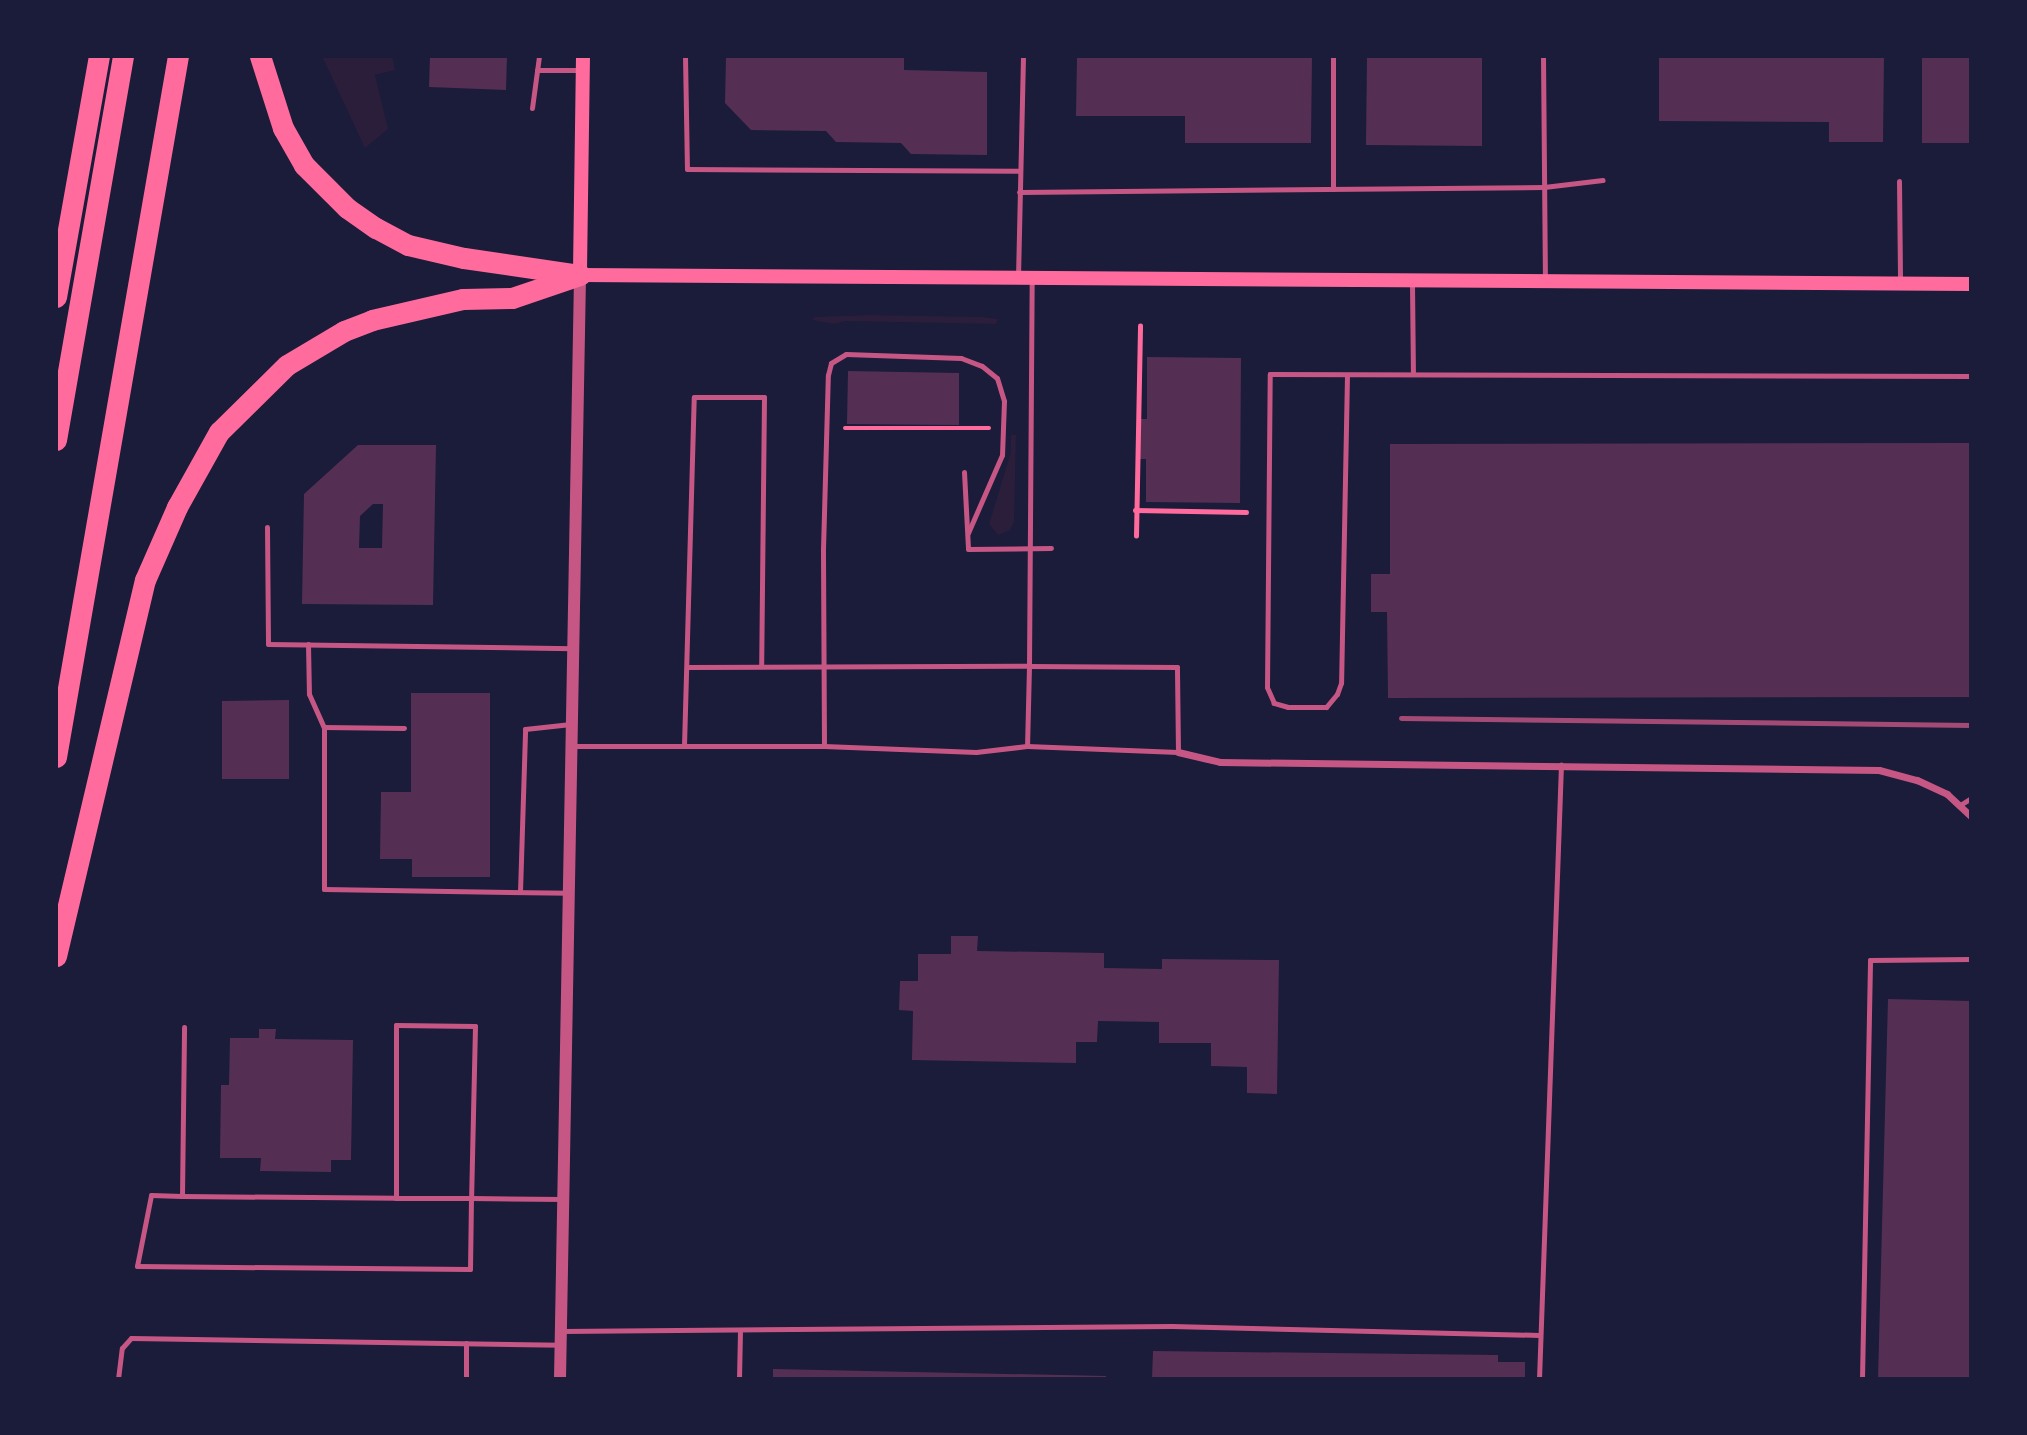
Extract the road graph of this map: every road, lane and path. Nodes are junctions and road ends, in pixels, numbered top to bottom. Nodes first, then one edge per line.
1 (99, 56) edge
2 (123, 56) edge
3 (178, 56) edge
4 (260, 56) edge
5 (539, 56) edge
6 (685, 56) edge
7 (1023, 56) edge
8 (1333, 56) edge
9 (1543, 56) edge
10 (583, 63) edge
11 (537, 70) junction
12 (532, 108) dead end
13 (1020, 171) junction
14 (1603, 180) dead end
15 (1899, 181) dead end
16 (1544, 187) junction
17 (1333, 189) junction
18 (1019, 192) junction
19 (580, 275) junction
20 (1025, 278) junction
21 (1412, 280) junction
22 (1545, 281) junction
23 (1900, 283) junction
24 (1971, 284) edge
25 (56, 297) edge
26 (1140, 326) dead end
27 (1413, 374) junction
28 (1347, 375) junction
29 (1971, 376) edge
30 (845, 428) dead end
31 (1004, 428) junction
32 (56, 440) edge
33 (964, 472) dead end
34 (1135, 510) junction
35 (1246, 512) dead end
36 (267, 527) dead end
37 (968, 533) junction
38 (1136, 536) dead end
39 (1030, 548) junction
40 (1051, 548) dead end
41 (308, 644) junction
42 (573, 648) junction
43 (761, 665) junction
44 (821, 665) junction
45 (1030, 666) junction
46 (687, 667) junction
47 (571, 724) junction
48 (324, 727) junction
49 (404, 728) dead end
50 (571, 746) junction
51 (684, 746) junction
52 (824, 746) junction
53 (1027, 746) junction
54 (1178, 752) junction
55 (56, 757) edge
56 (1561, 764) junction
57 (1971, 798) edge
58 (1960, 805) junction
59 (1971, 816) edge
60 (520, 892) junction
61 (569, 893) junction
62 (56, 956) edge
63 (1971, 959) edge
64 (184, 1027) dead end
65 (182, 1196) junction
66 (396, 1198) junction
67 (471, 1198) junction
68 (563, 1199) junction
69 (561, 1331) junction
70 (740, 1331) junction
71 (1539, 1335) junction
72 (466, 1343) junction
73 (561, 1345) junction
74 (118, 1379) edge
75 (466, 1379) edge
76 (560, 1379) edge
77 (739, 1379) edge
78 (1539, 1379) edge
79 (1862, 1379) edge

1 - 25 highway
2 - 32 highway
3 - 55 highway
4 - 19 highway
5 - 11 lane
6 - 13 lane
7 - 13 lane
8 - 17 lane
9 - 16 lane
10 - 11 lane
10 - 19 main road
11 - 12 lane
13 - 18 lane
14 - 16 lane
15 - 23 lane
16 - 17 lane
16 - 22 lane
17 - 18 lane
18 - 20 lane
19 - 20 main road
19 - 42 street
19 - 62 highway
20 - 21 main road
20 - 39 lane
21 - 22 main road
21 - 27 lane
22 - 23 main road
23 - 24 main road
26 - 34 path
27 - 28 lane
27 - 29 lane
28 - 28 lane
30 - 31 path
31 - 37 lane
31 - 44 lane
33 - 37 lane
34 - 35 path
34 - 38 path
36 - 41 lane
37 - 39 lane
39 - 40 lane
39 - 45 lane
41 - 42 lane
41 - 48 lane
42 - 47 street
43 - 44 lane
43 - 46 lane
43 - 46 lane
44 - 45 lane
44 - 52 lane
45 - 53 lane
45 - 54 lane
46 - 51 lane
47 - 50 street
47 - 60 lane
48 - 49 lane
48 - 60 lane
50 - 51 lane
50 - 61 street
51 - 52 lane
52 - 53 lane
53 - 54 lane
54 - 56 street
56 - 58 street
56 - 71 lane
57 - 58 lane
58 - 59 street
60 - 61 lane
61 - 68 street
63 - 79 lane
64 - 65 lane
65 - 66 lane
65 - 67 lane
66 - 67 lane
66 - 67 lane
67 - 68 lane
68 - 69 street
69 - 70 lane
69 - 73 street
70 - 71 lane
70 - 77 lane
71 - 78 lane
72 - 73 lane
72 - 74 lane
72 - 75 lane
73 - 76 street

